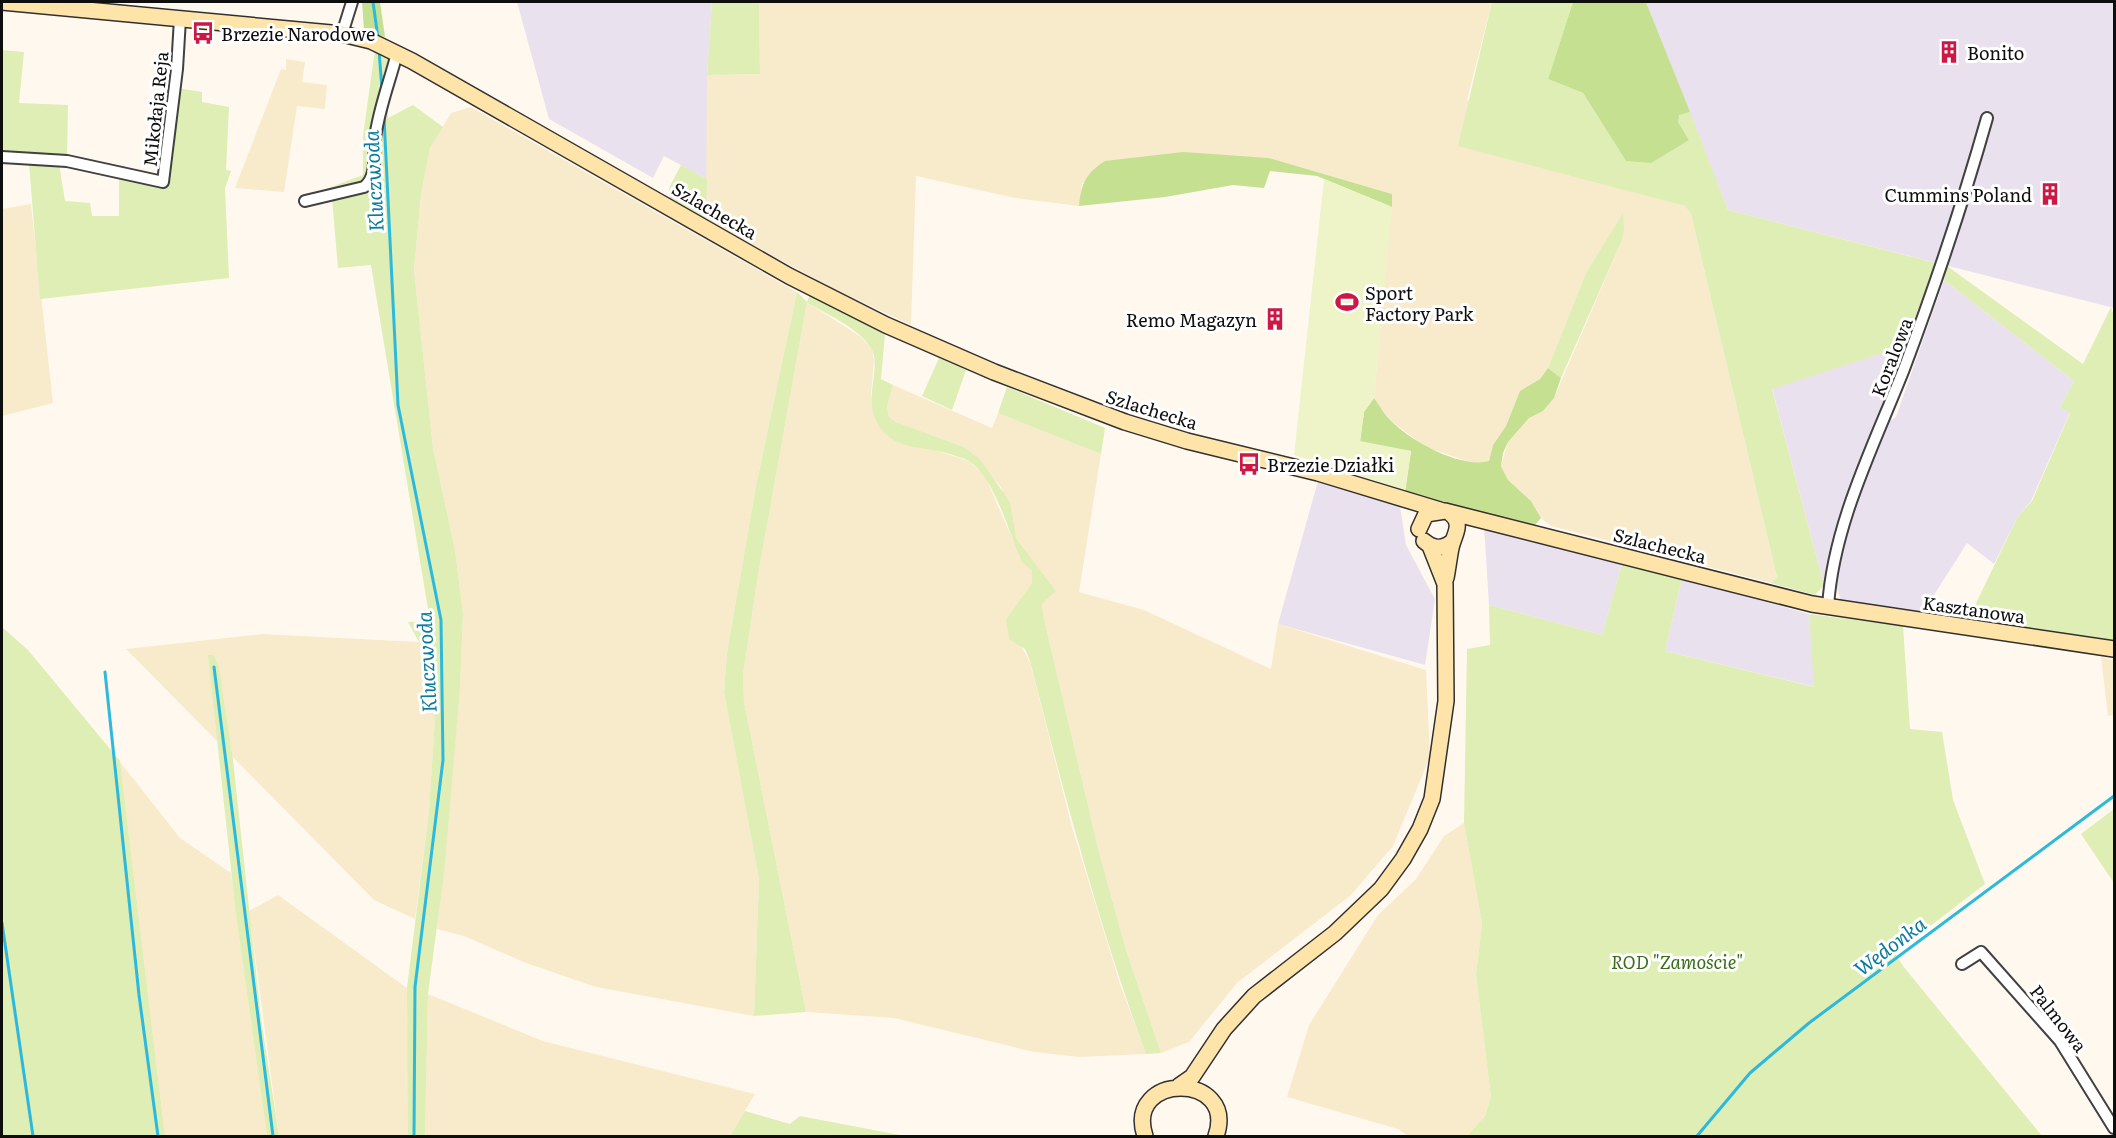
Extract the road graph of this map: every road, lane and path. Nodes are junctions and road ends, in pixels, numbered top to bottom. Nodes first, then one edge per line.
1 (2, 2) edge
2 (352, 2) edge
3 (131, 8) edge
4 (180, 19) junction
5 (342, 34) junction
6 (394, 52) junction
7 (1988, 118) dead end
8 (2, 157) edge
9 (305, 201) dead end
10 (1404, 501) junction
11 (1445, 512) junction
12 (1482, 521) junction
13 (1419, 529) junction
14 (1455, 538) junction
15 (1430, 546) junction
16 (1445, 584) junction
17 (1828, 607) junction
18 (2115, 649) edge
19 (1962, 964) dead end
20 (1206, 1059) junction
21 (1179, 1086) junction
22 (1210, 1100) junction
23 (2115, 1128) edge
24 (1145, 1137) edge
25 (1216, 1137) edge

1 - 3 street, Szlachecka
2 - 5 street
3 - 4 street, Szlachecka
4 - 5 street, Szlachecka
4 - 8 street, Mikołaja Reja
5 - 6 street, Szlachecka
6 - 9 street
6 - 10 street, Szlachecka
7 - 17 street, Koralowa
10 - 11 street, Szlachecka
10 - 13 street
11 - 12 street, Szlachecka
11 - 13 street
11 - 14 street
12 - 14 street
12 - 17 street, Szlachecka
13 - 15 street
14 - 15 street
14 - 16 street
15 - 16 street
16 - 20 street
17 - 18 street, Kasztanowa
19 - 23 street, Palmowa
20 - 21 street
20 - 22 street
21 - 22 street
21 - 24 street
22 - 25 street

